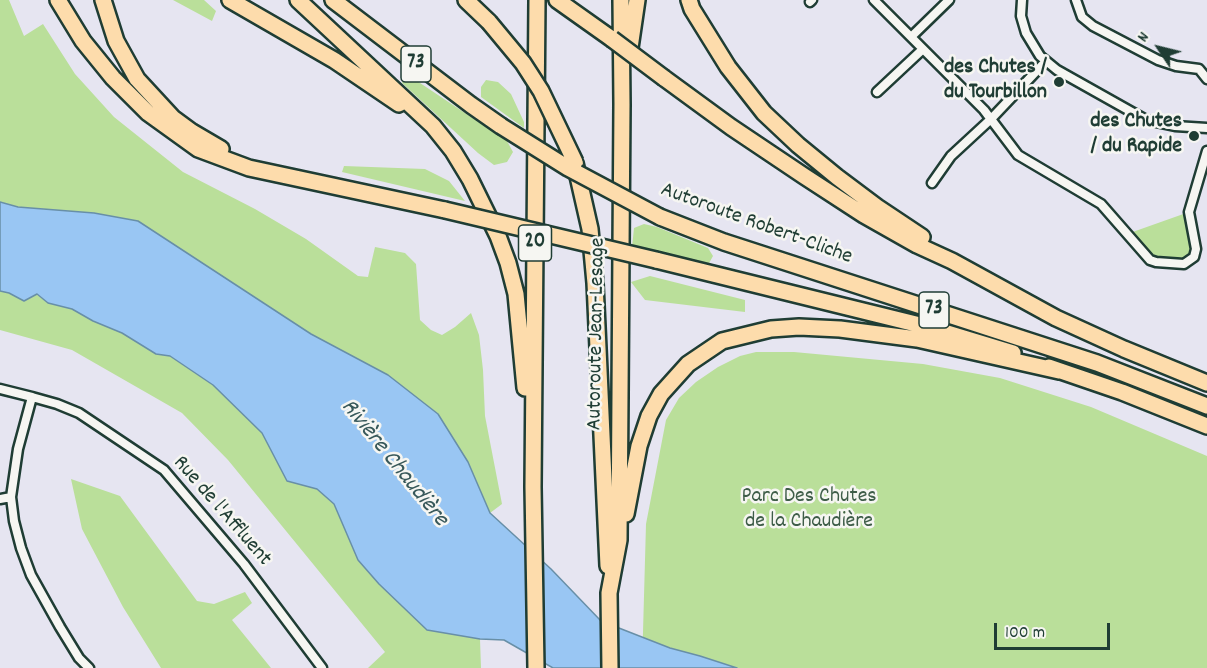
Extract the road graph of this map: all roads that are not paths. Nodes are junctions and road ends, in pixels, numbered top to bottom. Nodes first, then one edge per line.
1 (58, 0) edge
2 (103, 0) edge
3 (230, 0) edge
4 (298, 0) edge
5 (333, 0) edge
6 (466, 0) edge
7 (537, 0) edge
8 (557, 0) edge
9 (569, 0) edge
10 (621, 0) edge
11 (637, 0) edge
12 (689, 0) edge
13 (874, 0) edge
14 (949, 0) edge
15 (1022, 0) edge
16 (1076, 0) edge
17 (911, 38) junction
18 (612, 39) junction
19 (923, 48) junction
20 (1046, 61) junction
21 (1207, 79) edge
22 (877, 92) dead end
23 (622, 104) junction
24 (991, 119) junction
25 (1207, 128) edge
26 (1207, 151) edge
27 (470, 179) junction
28 (932, 183) dead end
29 (414, 203) junction
30 (952, 261) junction
31 (1059, 371) junction
32 (1207, 383) edge
33 (0, 389) edge
34 (32, 397) junction
35 (1207, 406) edge
36 (1207, 426) edge
37 (533, 486) junction
38 (11, 497) junction
39 (0, 499) edge
40 (619, 540) junction
41 (609, 593) junction
42 (89, 668) edge
43 (322, 668) edge
44 (536, 668) edge
45 (610, 668) edge

1 - 29 highway
2 - 29 highway
3 - 27 highway
4 - 27 highway
5 - 35 highway, Autoroute Robert-Cliche / 73, bridge
6 - 41 highway, bridge
7 - 37 highway, 20
8 - 18 highway, Autoroute Robert-Cliche / 73
9 - 18 highway
10 - 23 highway, Autoroute Jean-Lesage
11 - 23 highway
12 - 30 highway
13 - 17 street
14 - 17 street
15 - 20 street
16 - 21 street
17 - 19 street
18 - 30 highway, Autoroute Robert-Cliche / 73, bridge
19 - 22 street
19 - 24 street
20 - 24 street
20 - 25 street
23 - 40 highway, Autoroute Jean-Lesage
24 - 26 street
24 - 28 street
27 - 37 highway
29 - 31 highway, bridge
30 - 32 highway, Autoroute Robert-Cliche / 73
31 - 36 highway
31 - 40 highway
33 - 34 street, Rue de l'Affluent
34 - 38 street
34 - 43 street, Rue de l'Affluent
37 - 44 highway, 20
38 - 39 street
38 - 42 street
40 - 41 highway, Autoroute Jean-Lesage
41 - 45 highway, Autoroute Jean-Lesage

